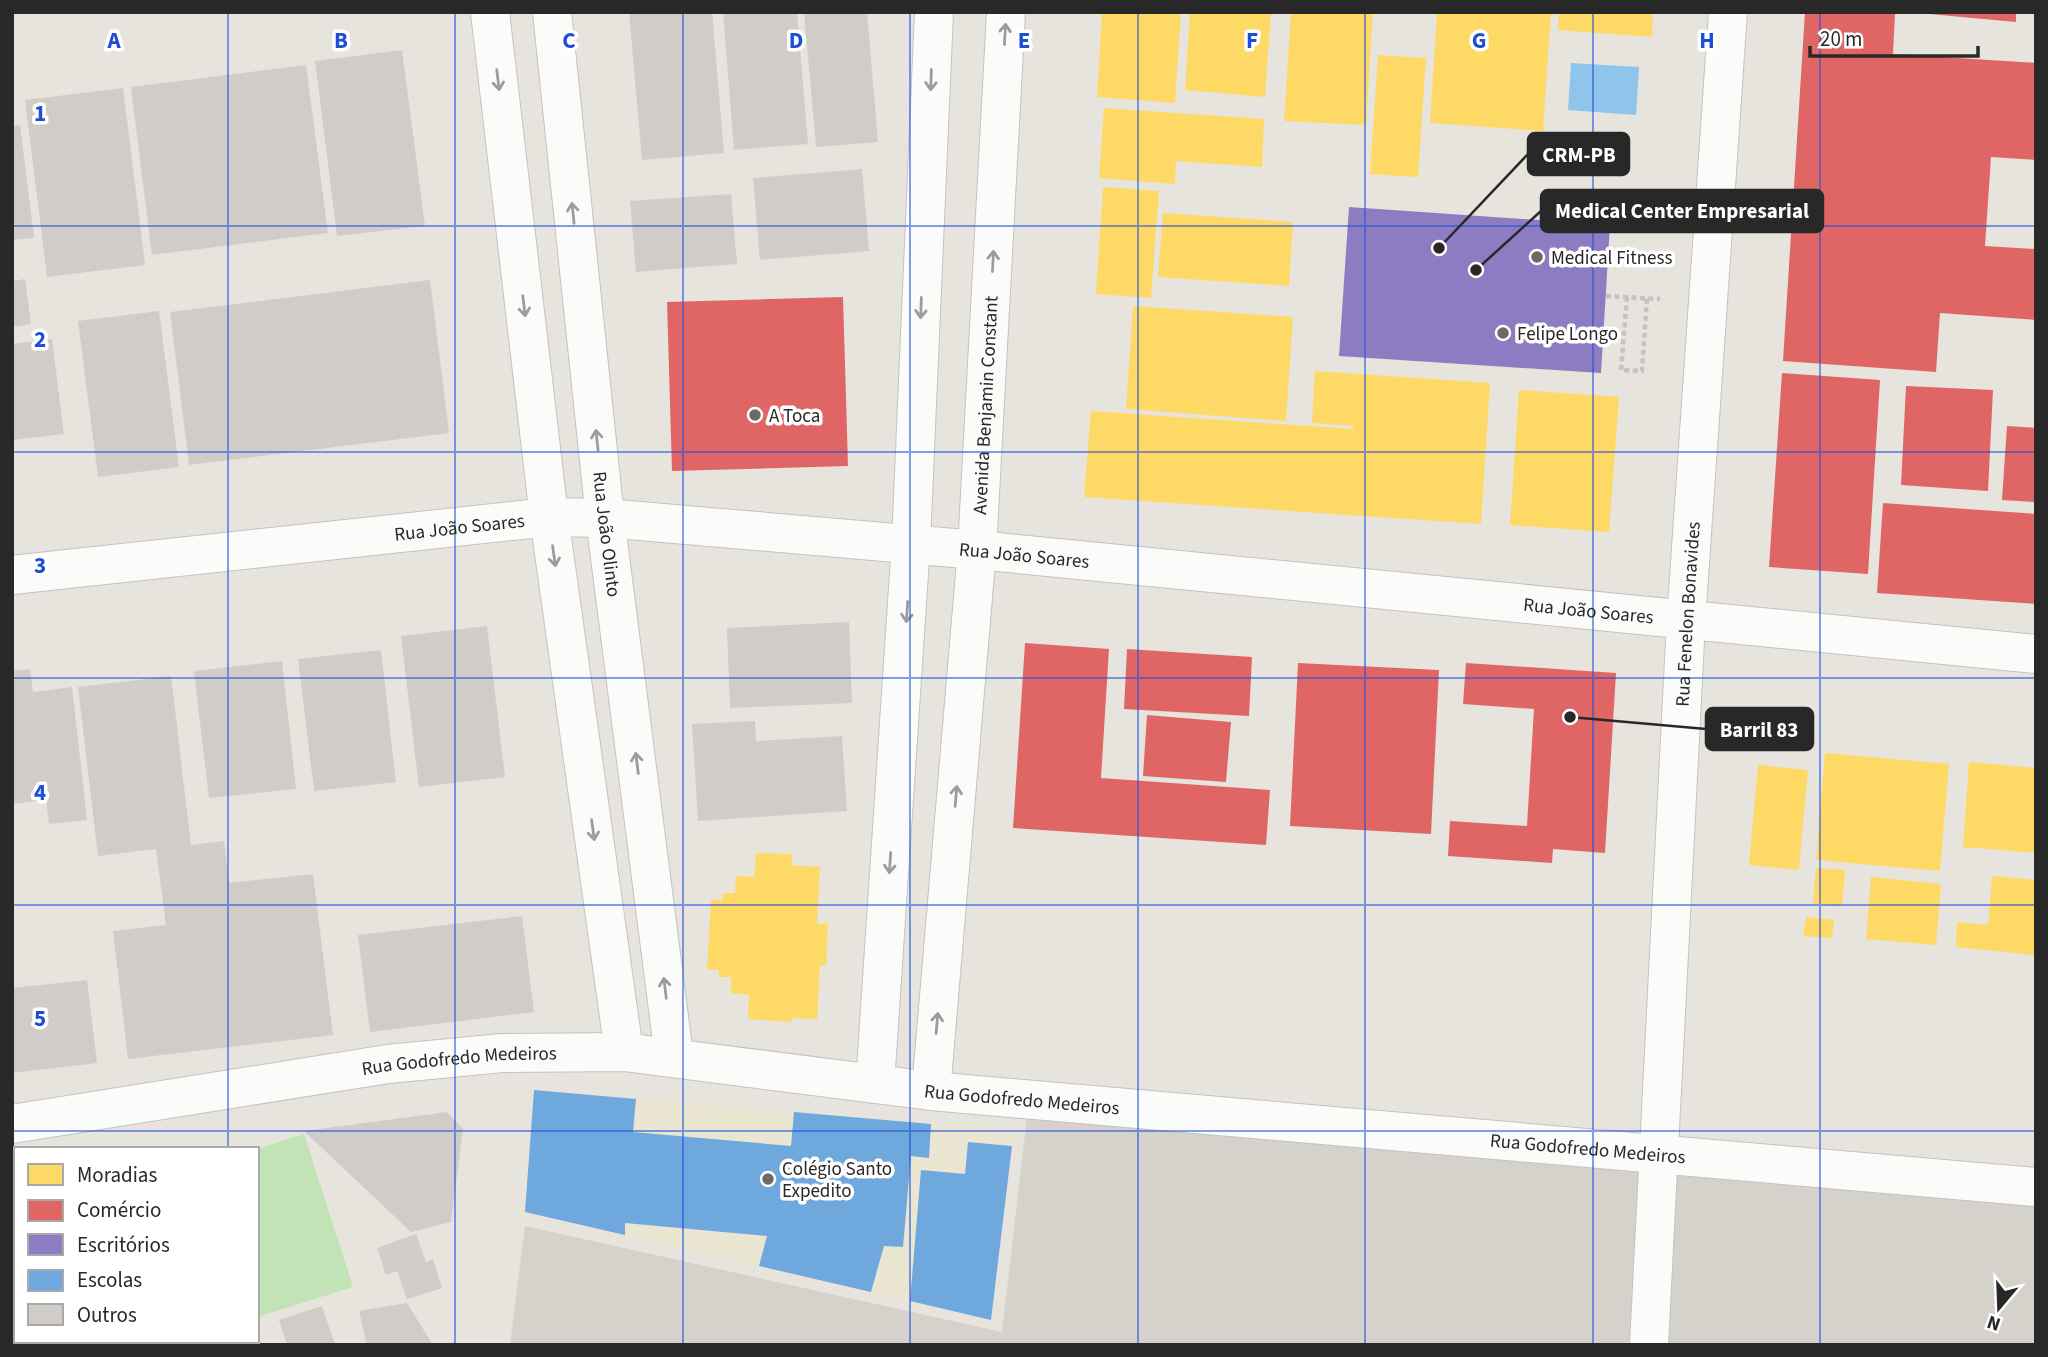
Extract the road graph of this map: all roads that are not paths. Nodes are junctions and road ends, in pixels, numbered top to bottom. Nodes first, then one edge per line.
1 (490, 12) edge
2 (552, 12) edge
3 (934, 12) edge
4 (1006, 12) edge
5 (1728, 12) edge
6 (549, 517) junction
7 (605, 518) junction
8 (911, 543) junction
9 (977, 550) junction
10 (12, 575) edge
11 (1686, 621) junction
12 (2036, 654) edge
13 (624, 1052) junction
14 (674, 1056) junction
15 (875, 1084) junction
16 (931, 1091) junction
17 (12, 1124) edge
18 (1659, 1155) junction
19 (2036, 1187) edge
20 (1649, 1345) edge

1 -> 6 street
7 -> 2 street, Rua João Olinto
3 -> 8 street
9 -> 4 street, Avenida Benjamin Constant
5 - 11 street, Rua Fenelon Bonavides
6 - 7 street, Rua João Soares
6 - 10 street, Rua João Soares
6 -> 13 street
7 - 8 street, Rua João Soares
14 -> 7 street, Rua João Olinto
8 - 9 street, Rua João Soares
8 -> 15 street
9 - 11 street, Rua João Soares
16 -> 9 street, Avenida Benjamin Constant
11 - 12 street, Rua João Soares
11 - 18 street, Rua Fenelon Bonavides
13 - 14 street, Rua Godofredo Medeiros
13 - 17 street, Rua Godofredo Medeiros
14 - 15 street, Rua Godofredo Medeiros
15 - 16 street, Rua Godofredo Medeiros
16 - 18 street, Rua Godofredo Medeiros
18 - 19 street, Rua Godofredo Medeiros
18 - 20 street, Rua Fenelon Bonavides

